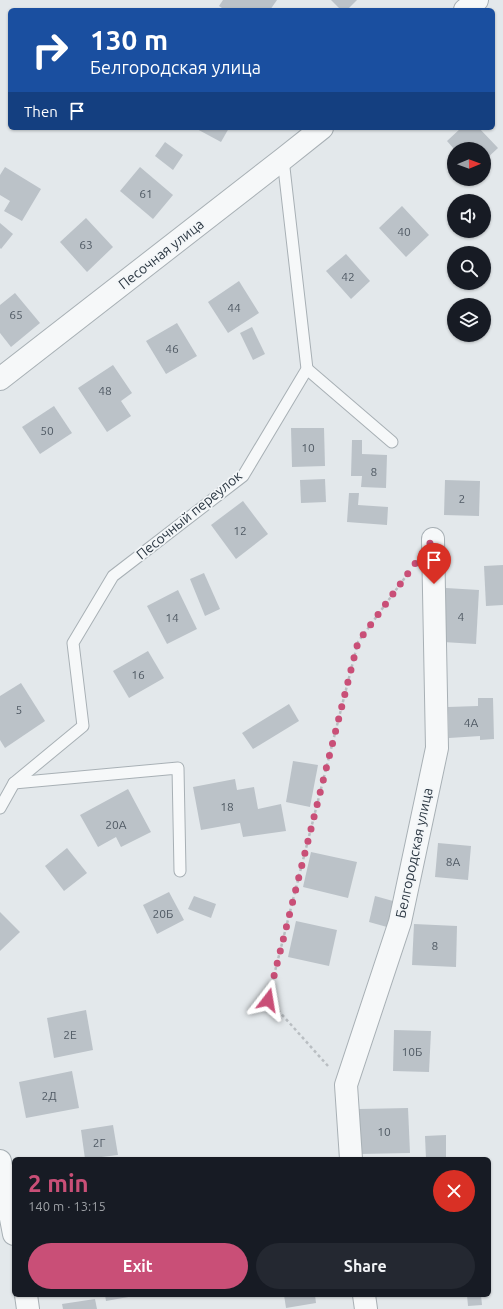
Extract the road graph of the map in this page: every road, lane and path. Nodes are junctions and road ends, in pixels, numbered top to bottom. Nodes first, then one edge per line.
1 (477, 0) edge
2 (467, 8) edge
3 (319, 130) edge
4 (283, 159) junction
5 (307, 369) junction
6 (0, 379) edge
7 (392, 442) dead end
8 (433, 539) dead end
9 (410, 571) dead end
10 (14, 784) junction
11 (0, 808) edge
12 (180, 871) dead end
13 (346, 1085) junction
14 (351, 1157) edge
15 (0, 1161) edge
16 (12, 1224) edge
17 (26, 1297) edge
18 (364, 1297) edge
19 (28, 1309) edge
20 (366, 1309) edge

1 - 2 street
3 - 4 street, Песочная улица
4 - 5 lane
4 - 6 street, Песочная улица
5 - 7 lane
5 - 10 lane, Песочный переулок
8 - 13 street, Белгородская улица
9 - 13 path
10 - 11 lane, Песочный переулок
10 - 12 lane
13 - 14 street, Белгородская улица
15 - 16 street
17 - 19 street
18 - 20 street

